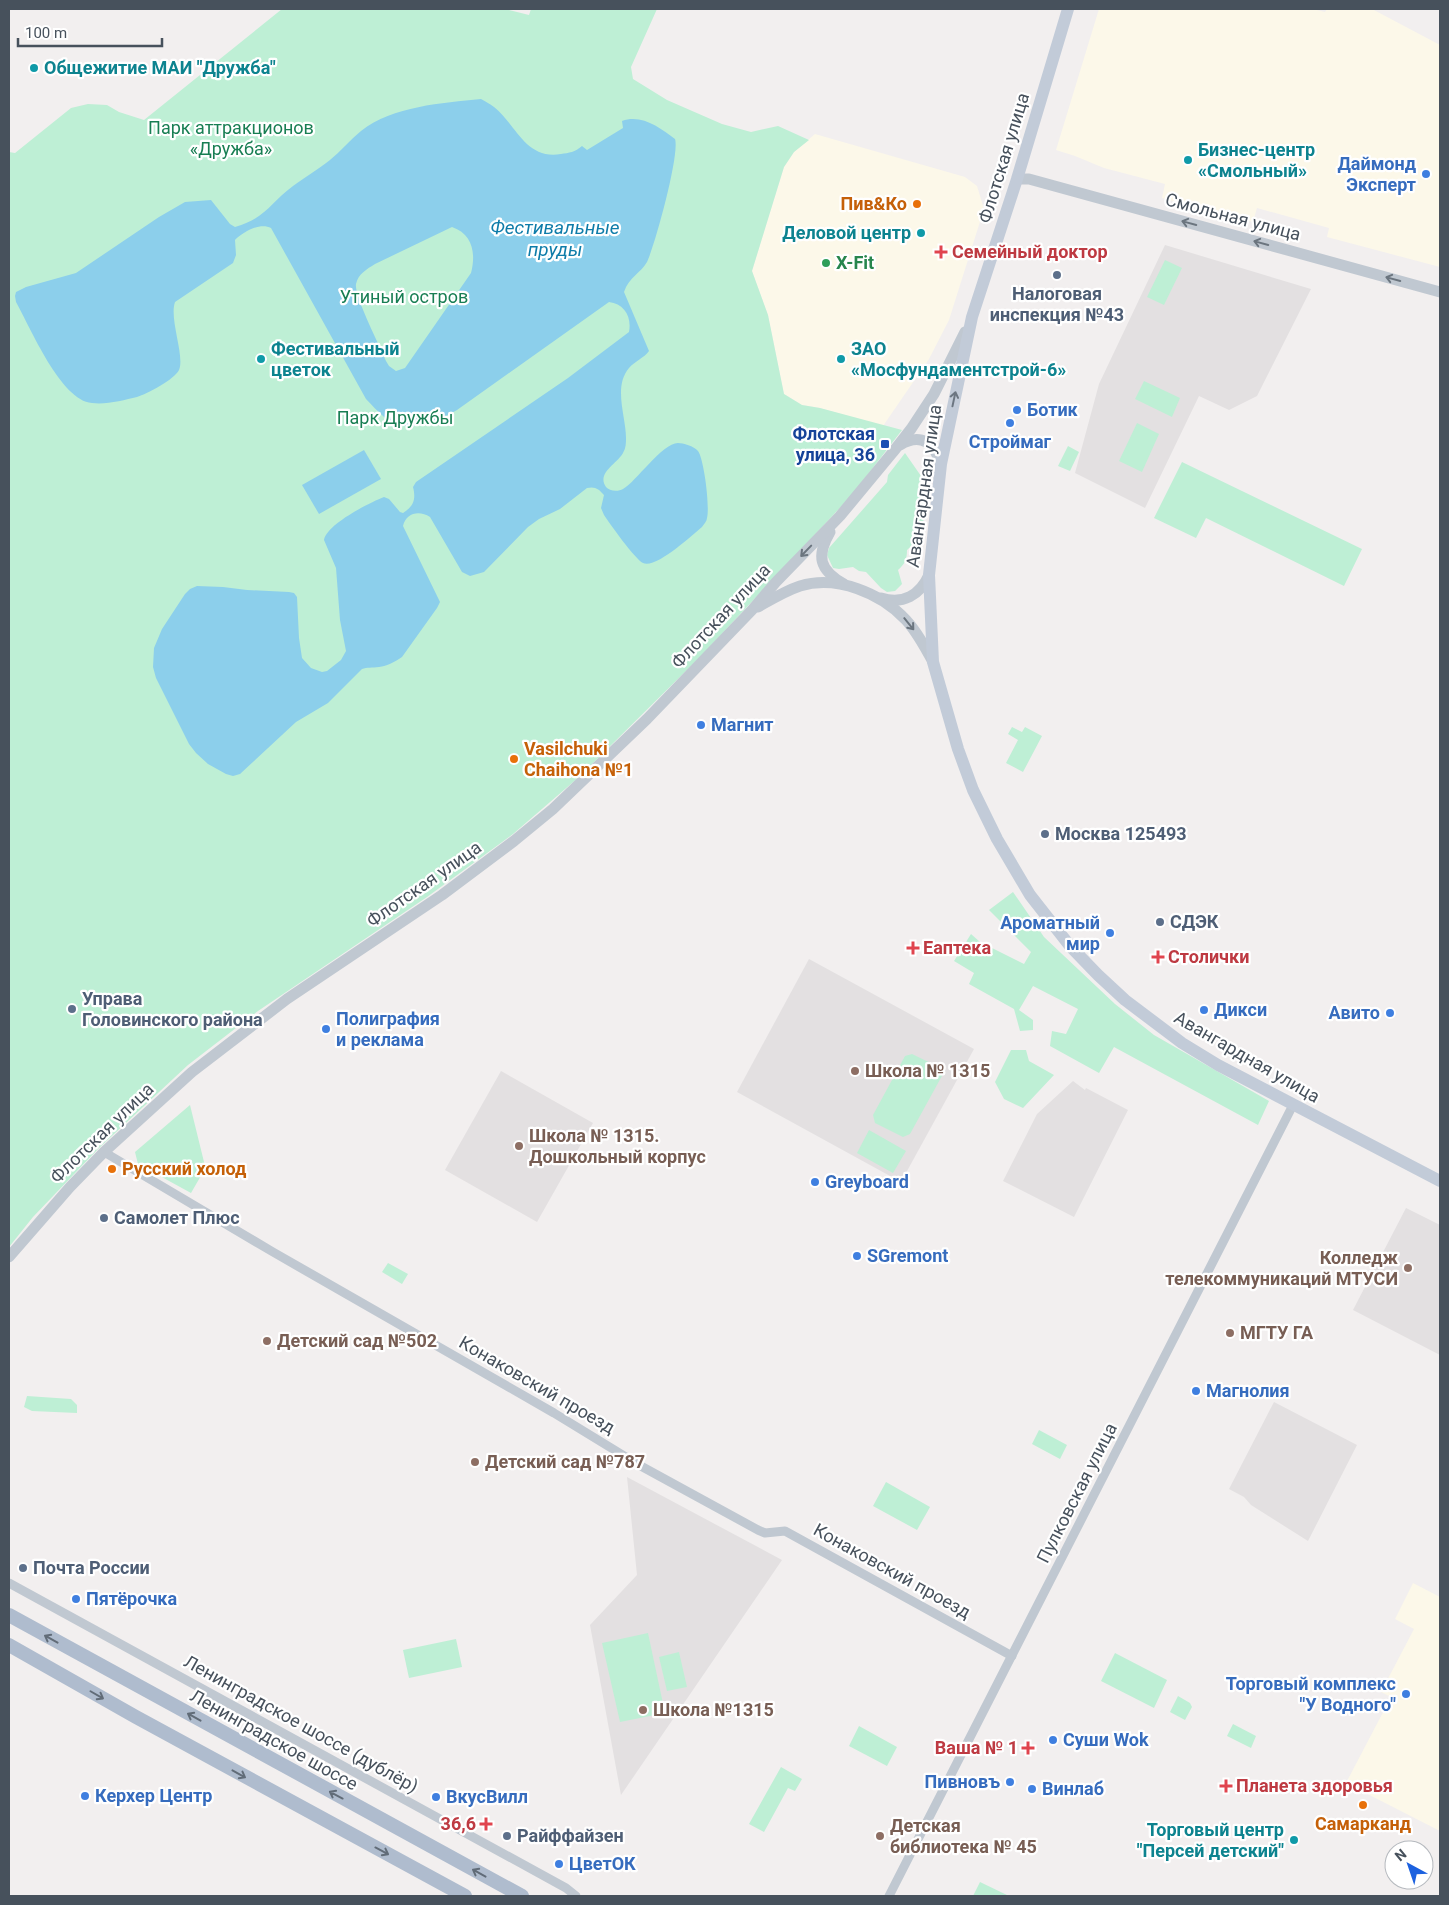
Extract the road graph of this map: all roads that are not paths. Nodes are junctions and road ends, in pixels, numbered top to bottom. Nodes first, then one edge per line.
1 (1068, 9) edge
2 (1017, 179) junction
3 (1440, 292) edge
4 (972, 317) junction
5 (897, 447) junction
6 (941, 464) junction
7 (840, 516) junction
8 (929, 575) junction
9 (848, 586) junction
10 (875, 596) junction
11 (752, 610) junction
12 (934, 662) junction
13 (1293, 1105) junction
14 (104, 1152) junction
15 (1440, 1181) edge
16 (9, 1257) edge
17 (9, 1582) edge
18 (9, 1616) edge
19 (10, 1648) edge
20 (1012, 1656) junction
21 (465, 1896) edge
22 (522, 1896) edge
23 (576, 1896) edge
24 (889, 1896) edge

1 - 2 main road, Флотская улица
3 -> 2 street, Смольная улица
2 - 4 main road, Флотская улица
4 - 5 street, Флотская улица
6 -> 4 main road, Авангардная улица
5 - 6 street
5 - 7 street, Флотская улица
6 - 8 main road, Авангардная улица
7 - 9 street, Флотская улица
7 -> 11 street, Флотская улица
8 - 10 street
8 - 12 main road, Авангардная улица
9 - 10 street, Авангардная улица
9 - 11 street, Авангардная улица
10 -> 12 street, Авангардная улица
11 - 14 street, Флотская улица
12 - 13 main road, Авангардная улица
13 - 15 main road, Авангардная улица
13 - 20 street, Пулковская улица
14 - 16 street, Флотская улица
14 - 20 street, Конаковский проезд
17 - 23 street, Ленинградское шоссе (дублёр)
22 -> 18 main road, Ленинградское шоссе
19 -> 21 main road
20 - 24 street, Пулковская улица

